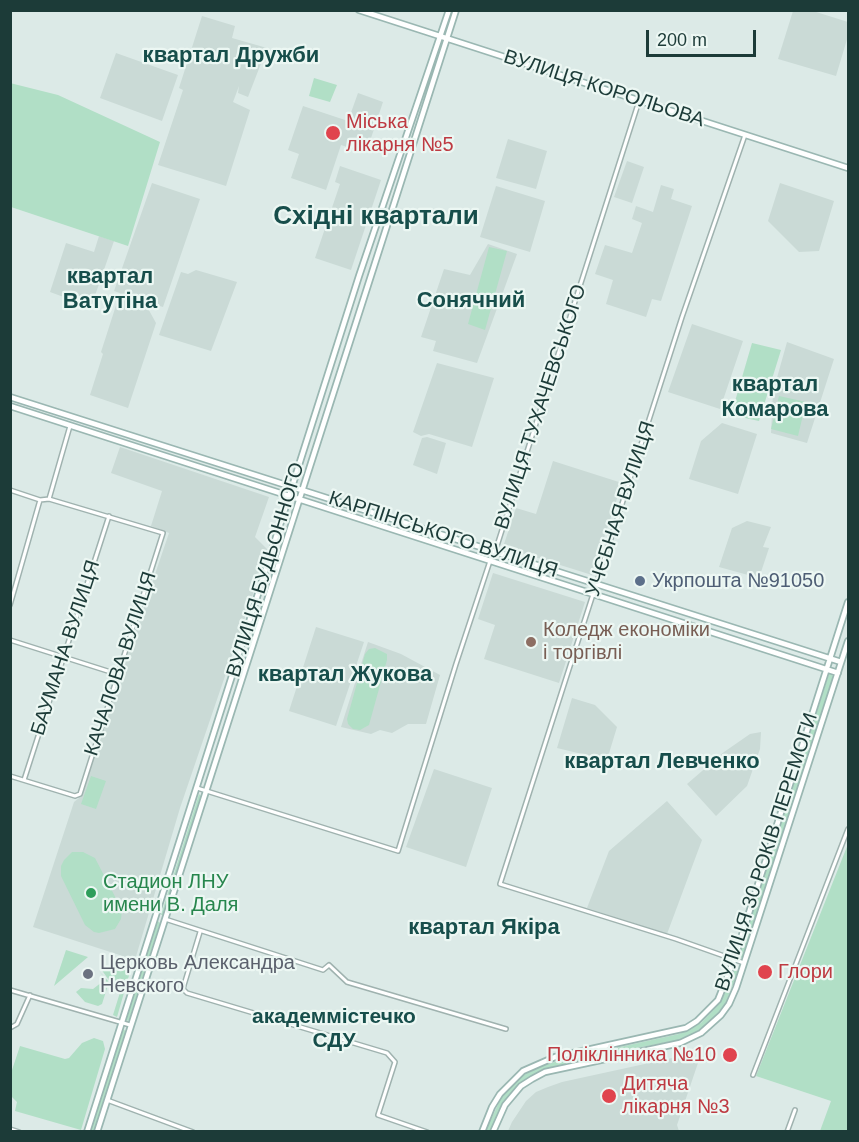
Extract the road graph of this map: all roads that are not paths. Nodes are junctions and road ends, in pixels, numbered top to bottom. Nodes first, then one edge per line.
1 (359, 10) edge
2 (449, 10) edge
3 (456, 10) edge
4 (440, 37) junction
5 (447, 39) junction
6 (639, 101) junction
7 (745, 135) junction
8 (849, 168) edge
9 (10, 397) edge
10 (10, 406) edge
11 (70, 426) junction
12 (292, 487) junction
13 (10, 490) edge
14 (303, 491) junction
15 (289, 496) junction
16 (49, 499) junction
17 (40, 500) junction
18 (300, 500) junction
19 (109, 516) junction
20 (495, 552) junction
21 (490, 561) junction
22 (596, 584) junction
23 (594, 594) junction
24 (849, 602) edge
25 (10, 605) edge
26 (10, 640) edge
27 (849, 641) edge
28 (64, 657) junction
29 (830, 659) junction
30 (842, 662) junction
31 (827, 670) junction
32 (117, 674) junction
33 (838, 674) junction
34 (10, 776) edge
35 (24, 780) junction
36 (197, 788) junction
37 (205, 790) junction
38 (849, 829) edge
39 (154, 916) junction
40 (164, 919) junction
41 (200, 932) junction
42 (734, 960) junction
43 (744, 963) junction
44 (10, 990) edge
45 (30, 995) junction
46 (121, 1022) junction
47 (130, 1025) junction
48 (10, 1028) edge
49 (506, 1029) dead end
50 (753, 1075) dead end
51 (106, 1100) junction
52 (795, 1110) dead end
53 (10, 1129) edge
54 (19, 1131) edge
55 (87, 1131) edge
56 (96, 1131) edge
57 (193, 1131) edge
58 (428, 1131) edge
59 (482, 1131) edge
60 (493, 1131) edge
61 (787, 1131) edge

1 - 4 street, ВУЛИЦЯ КОРОЛЬОВА
2 - 4 street, ВУЛИЦЯ БУДЬОННОГО
3 - 5 street, ВУЛИЦЯ БУДЬОННОГО
4 - 5 street, ВУЛИЦЯ КОРОЛЬОВА
4 - 12 street, ВУЛИЦЯ БУДЬОННОГО
5 - 6 street, ВУЛИЦЯ КОРОЛЬОВА
5 - 14 street, ВУЛИЦЯ БУДЬОННОГО
6 - 7 street, ВУЛИЦЯ КОРОЛЬОВА
6 - 20 street, ВУЛИЦЯ ТУХАЧЕВСЬКОГО
7 - 8 street, ВУЛИЦЯ КОРОЛЬОВА
7 - 22 street, УЧЄБНАЯ ВУЛИЦЯ
9 - 12 street, КАРПІНСЬКОГО ВУЛИЦЯ
10 - 11 street, КАРПІНСЬКОГО ВУЛИЦЯ
11 - 15 street, КАРПІНСЬКОГО ВУЛИЦЯ
11 - 16 street
12 - 14 street, КАРПІНСЬКОГО ВУЛИЦЯ
12 - 15 street, ВУЛИЦЯ БУДЬОННОГО
13 - 17 street
14 - 18 street, ВУЛИЦЯ БУДЬОННОГО
14 - 20 street, КАРПІНСЬКОГО ВУЛИЦЯ
15 - 18 street, КАРПІНСЬКОГО ВУЛИЦЯ
15 - 36 street, ВУЛИЦЯ БУДЬОННОГО
16 - 17 street
16 - 19 street
17 - 25 street
18 - 21 street, КАРПІНСЬКОГО ВУЛИЦЯ
18 - 37 street, ВУЛИЦЯ БУДЬОННОГО
19 - 28 street, БАУМАНА ВУЛИЦЯ
19 - 32 street, КАЧАЛОВА ВУЛИЦЯ
20 - 21 street, ВУЛИЦЯ ТУХАЧЕВСЬКОГО
20 - 22 street, КАРПІНСЬКОГО ВУЛИЦЯ
21 - 23 street, КАРПІНСЬКОГО ВУЛИЦЯ
21 - 37 street, ВУЛИЦЯ ТУХАЧЕВСЬКОГО
22 - 23 street, УЧЄБНАЯ ВУЛИЦЯ
22 - 29 street, КАРПІНСЬКОГО ВУЛИЦЯ
23 - 31 street, КАРПІНСЬКОГО ВУЛИЦЯ
23 - 42 street, УЧЄБНАЯ ВУЛИЦЯ
24 - 29 street, ВУЛИЦЯ 30 РОКІВ ПЕРЕМОГИ
26 - 28 street
27 - 30 street, ВУЛИЦЯ 30 РОКІВ ПЕРЕМОГИ
28 - 32 street
28 - 35 street, БАУМАНА ВУЛИЦЯ
29 - 30 street, КАРПІНСЬКОГО ВУЛИЦЯ
29 - 31 street, ВУЛИЦЯ 30 РОКІВ ПЕРЕМОГИ
30 - 33 street, ВУЛИЦЯ 30 РОКІВ ПЕРЕМОГИ
31 - 33 street, КАРПІНСЬКОГО ВУЛИЦЯ
31 - 42 street, ВУЛИЦЯ 30 РОКІВ ПЕРЕМОГИ
32 - 35 street, КАЧАЛОВА ВУЛИЦЯ
33 - 43 street, ВУЛИЦЯ 30 РОКІВ ПЕРЕМОГИ
34 - 35 street
36 - 37 street
36 - 39 street, ВУЛИЦЯ БУДЬОННОГО
37 - 40 street, ВУЛИЦЯ БУДЬОННОГО
38 - 50 street
39 - 40 street
39 - 46 street, ВУЛИЦЯ БУДЬОННОГО
40 - 41 street
40 - 47 street, ВУЛИЦЯ БУДЬОННОГО
41 - 49 street
41 - 58 street
42 - 43 street
42 - 59 street, ВУЛИЦЯ 30 РОКІВ ПЕРЕМОГИ
43 - 60 street, ВУЛИЦЯ 30 РОКІВ ПЕРЕМОГИ
44 - 45 street
45 - 46 street
45 - 48 street
46 - 47 street
46 - 55 street, ВУЛИЦЯ БУДЬОННОГО
47 - 51 street, ВУЛИЦЯ БУДЬОННОГО
51 - 56 street, ВУЛИЦЯ БУДЬОННОГО
51 - 57 street
52 - 61 street
53 - 54 street

